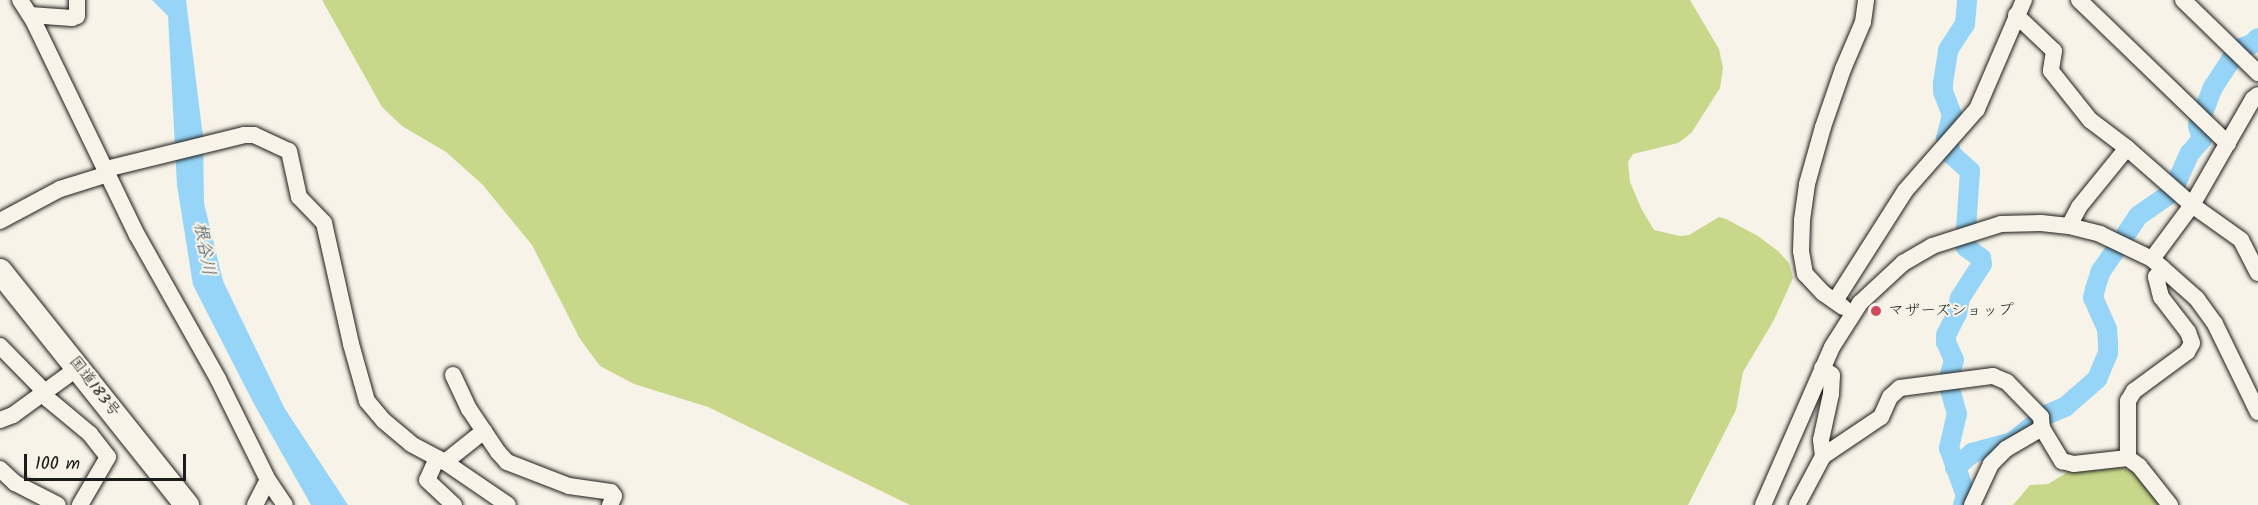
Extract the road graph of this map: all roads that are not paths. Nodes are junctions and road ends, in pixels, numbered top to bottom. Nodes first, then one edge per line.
1 (20, 0) edge
2 (77, 0) edge
3 (1866, 0) edge
4 (2024, 0) edge
5 (2079, 0) edge
6 (2183, 0) edge
7 (30, 15) junction
8 (2016, 15) junction
9 (2258, 74) edge
10 (2258, 95) edge
11 (2228, 144) junction
12 (2127, 148) junction
13 (107, 172) junction
14 (2192, 205) junction
15 (0, 221) edge
16 (2069, 225) junction
17 (2157, 263) junction
18 (0, 271) edge
19 (2258, 273) edge
20 (1836, 301) junction
21 (1852, 314) junction
22 (0, 346) edge
23 (79, 367) junction
24 (1822, 368) junction
25 (453, 375) dead end
26 (45, 392) junction
27 (2258, 412) edge
28 (0, 420) edge
29 (2042, 422) junction
30 (484, 431) junction
31 (1823, 456) junction
32 (2128, 458) junction
33 (441, 460) junction
34 (0, 469) edge
35 (268, 480) junction
36 (58, 505) edge
37 (80, 505) edge
38 (187, 505) edge
39 (255, 505) edge
40 (285, 505) edge
41 (454, 505) edge
42 (508, 505) edge
43 (610, 505) edge
44 (1763, 505) edge
45 (1797, 505) edge
46 (1972, 505) edge
47 (2170, 505) edge

1 - 7 street
2 - 7 street
3 - 20 street
4 - 8 street
5 - 11 street
6 - 9 street
7 - 13 street
8 - 12 street
8 - 20 street
10 - 11 street
11 - 14 street
12 - 14 street
12 - 16 street
13 - 15 street
13 - 33 street
13 - 35 street
14 - 17 street
14 - 19 street
16 - 17 street
16 - 21 street
17 - 27 street
17 - 32 street
18 - 23 highway, 国道183号
20 - 21 street
21 - 24 street
22 - 26 street
23 - 26 street
23 - 38 highway, 国道183号
24 - 31 street
24 - 44 street
25 - 30 street
26 - 28 street
26 - 37 street
29 - 31 street
29 - 32 street
29 - 46 street
30 - 33 street
30 - 43 street
31 - 45 street
32 - 47 street
33 - 41 street
33 - 42 street
34 - 36 street
35 - 39 street
35 - 40 street

